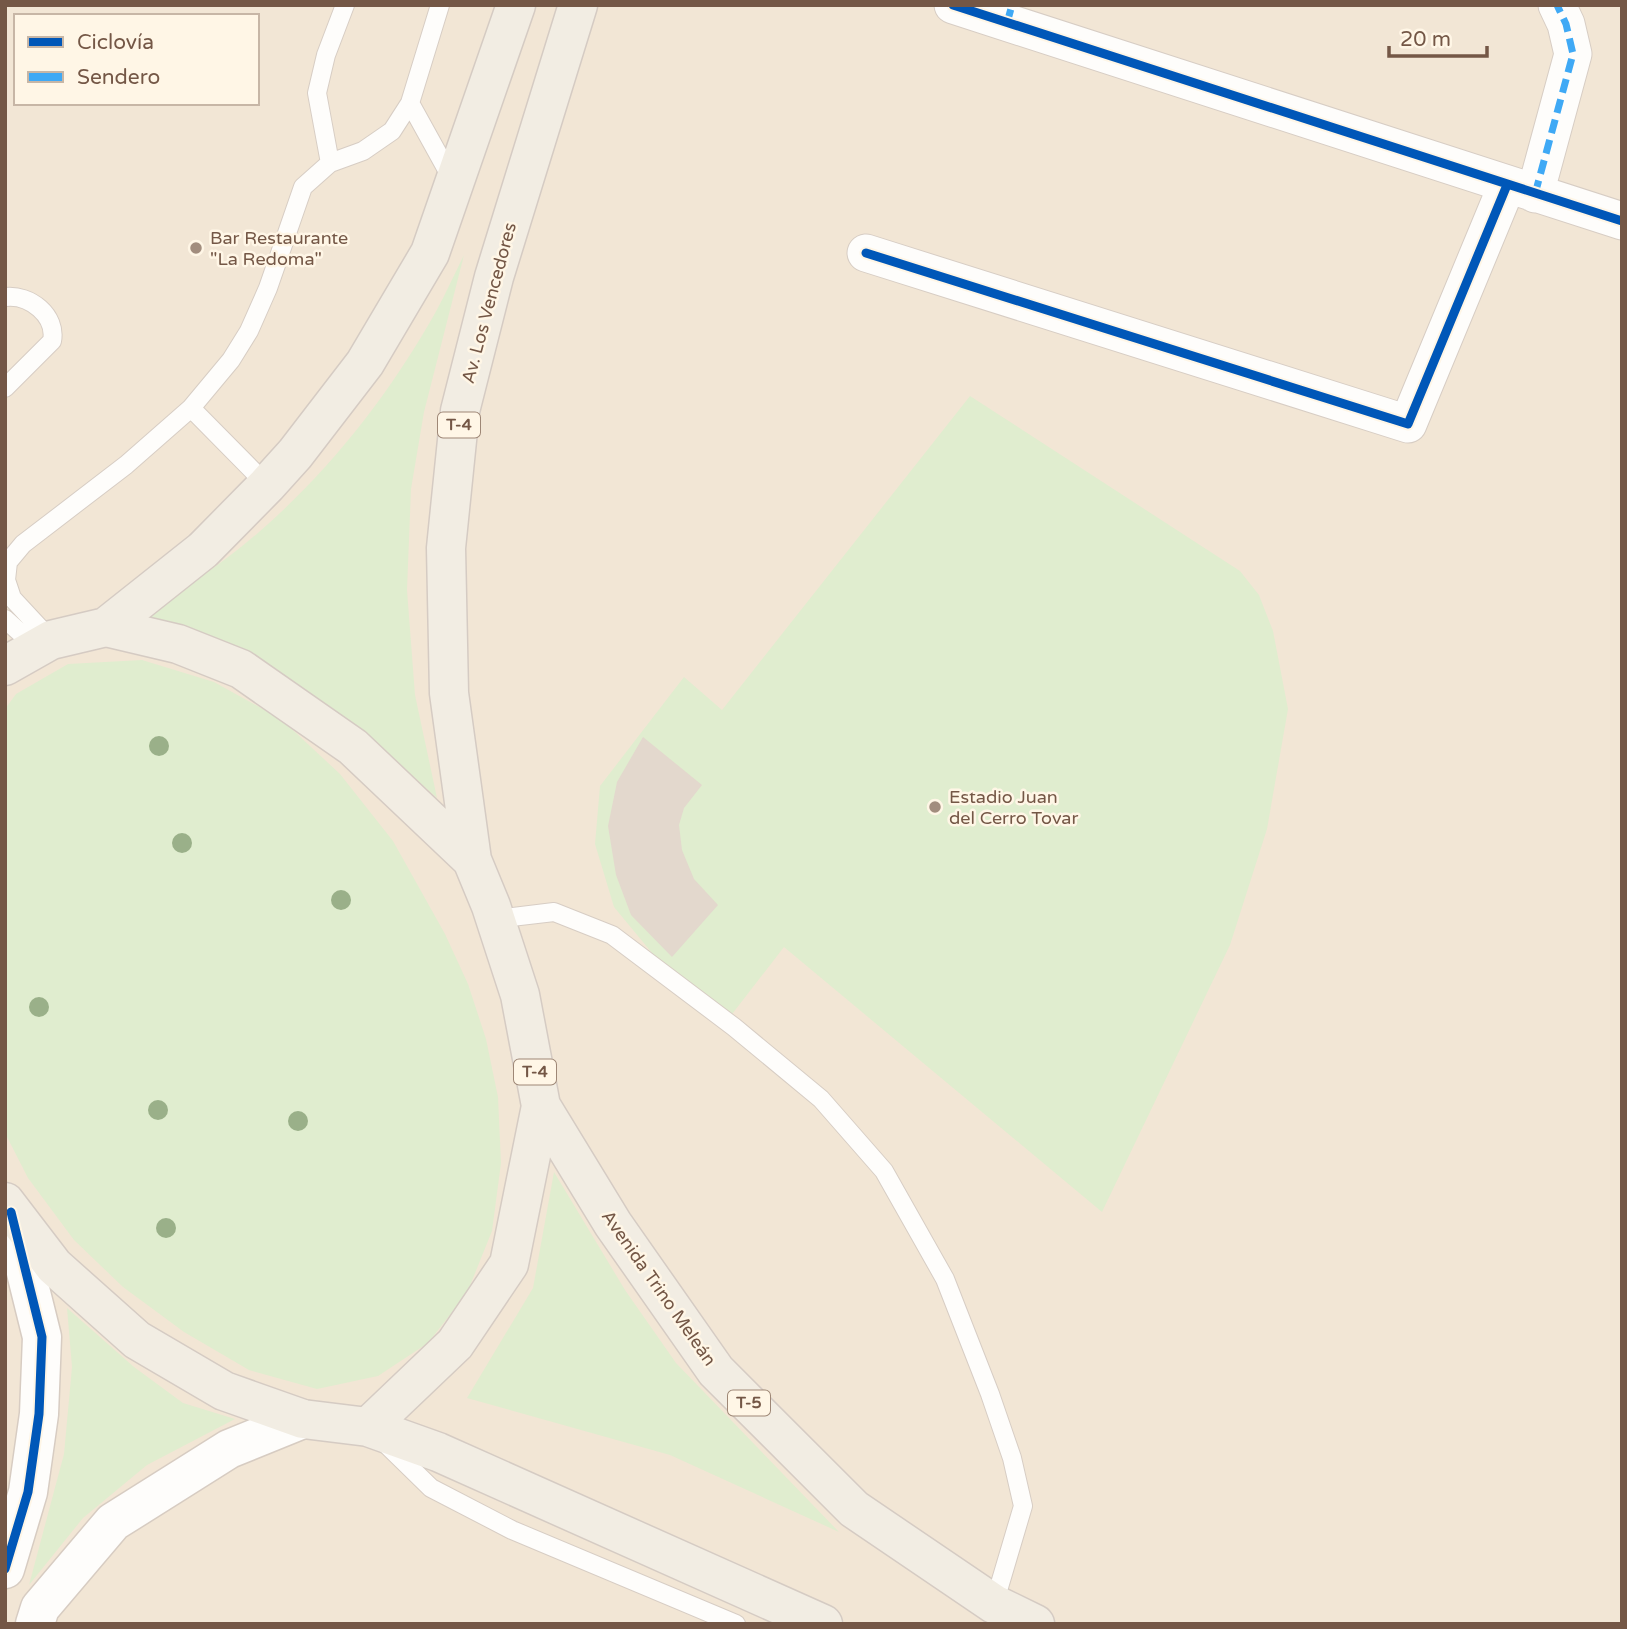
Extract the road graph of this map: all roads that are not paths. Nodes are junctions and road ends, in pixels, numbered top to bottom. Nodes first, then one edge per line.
1 (345, 5) edge
2 (440, 5) edge
3 (516, 5) edge
4 (578, 5) edge
5 (596, 5) edge
6 (953, 5) edge
7 (1557, 5) edge
8 (1010, 14) edge
9 (565, 47) junction
10 (410, 103) junction
11 (330, 163) junction
12 (454, 182) junction
13 (1521, 189) junction
14 (1622, 221) edge
15 (866, 253) dead end
16 (5, 297) edge
17 (5, 388) edge
18 (191, 408) junction
19 (267, 485) junction
20 (5, 619) edge
21 (106, 627) junction
22 (31, 651) edge
23 (472, 860) junction
24 (495, 919) junction
25 (541, 1106) junction
26 (8, 1207) edge
27 (303, 1419) junction
28 (368, 1427) junction
29 (8, 1547) edge
30 (994, 1604) junction
31 (35, 1624) edge
32 (736, 1624) edge
33 (823, 1624) edge
34 (1035, 1624) edge

1 - 11 lane
2 - 10 lane
3 - 12 main road, T-4
4 - 9 main road, Av. Los Vencedores / T-4
5 - 9 street
6 - 8 street
7 - 13 street
8 - 13 street
9 - 23 main road, Av. Los Vencedores / T-4
10 - 11 lane
10 - 12 lane
11 - 18 lane
12 - 19 main road, T-4
13 - 14 street
13 - 15 street
16 - 17 lane
18 - 19 lane
18 - 22 lane
19 - 21 main road, T-4
20 - 22 lane
21 - 22 main road, T-4
21 - 23 main road, T-4
23 - 24 main road, T-4
24 - 25 main road, T-4
24 - 30 lane
25 - 28 main road, T-4
25 - 30 main road, Avenida Trino Meleán / T-5
26 - 27 main road
26 - 29 street
27 - 28 main road
27 - 31 street
28 - 32 lane
28 - 33 main road
30 - 34 main road, Avenida Trino Meleán / T-5

